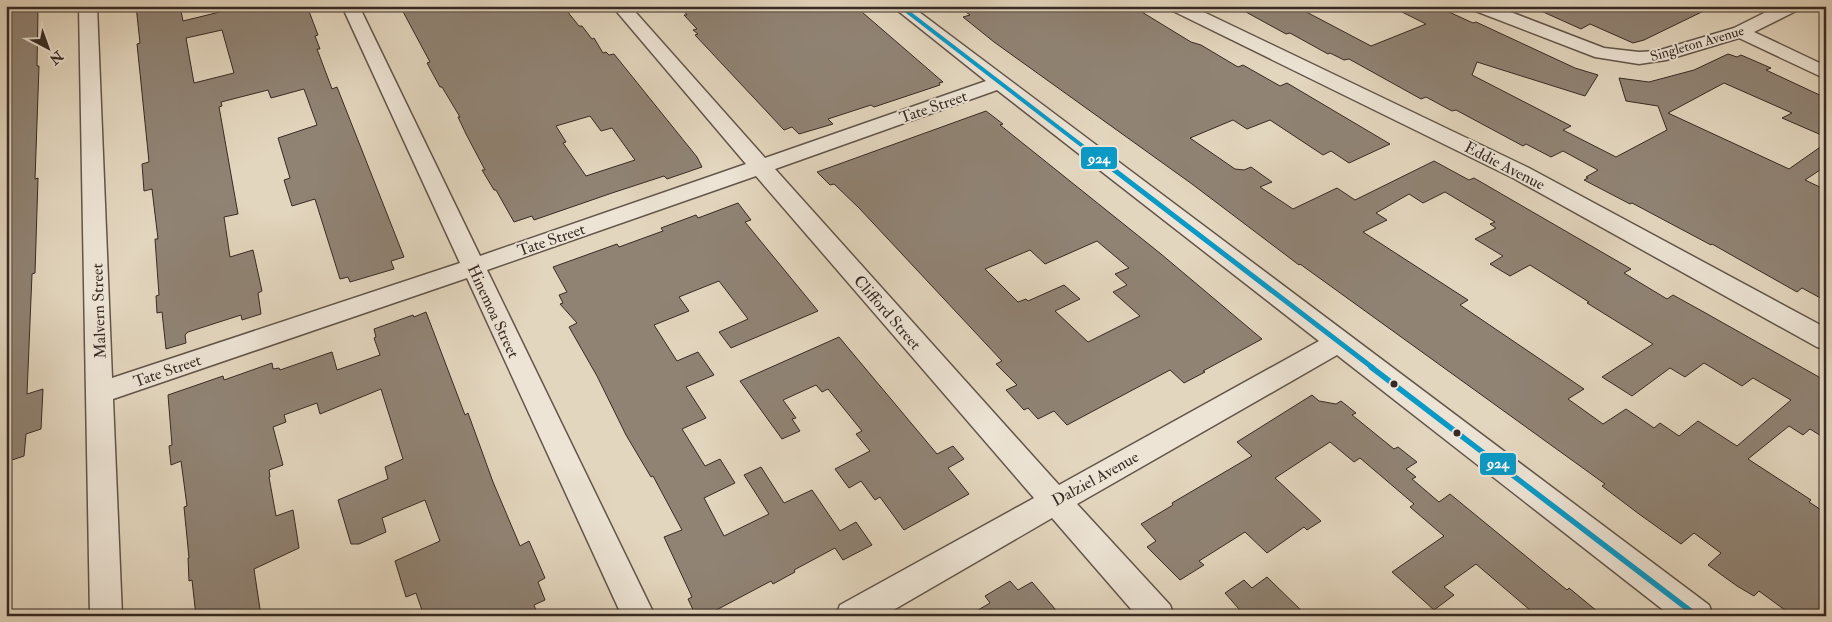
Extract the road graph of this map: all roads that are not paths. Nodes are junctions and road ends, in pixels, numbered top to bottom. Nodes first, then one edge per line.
1 (88, 6) edge
2 (350, 6) edge
3 (620, 6) edge
4 (900, 6) edge
5 (1177, 6) edge
6 (1479, 6) edge
7 (1792, 6) edge
8 (1740, 32) junction
9 (1826, 73) edge
10 (1000, 83) junction
11 (760, 167) junction
12 (473, 266) junction
13 (1826, 340) edge
14 (1338, 342) junction
15 (100, 393) junction
16 (1055, 500) junction
17 (106, 616) edge
18 (639, 616) edge
19 (852, 616) edge
20 (1158, 616) edge
21 (1697, 616) edge

1 - 15 street, Malvern Street
2 - 12 street, Hinemoa Street
3 - 11 street, Clifford Street
4 - 10 street
5 - 13 street, Eddie Avenue
6 - 8 street, Singleton Avenue
7 - 8 street, Singleton Avenue
8 - 9 street
10 - 11 street, Tate Street
10 - 14 street
11 - 12 street, Tate Street
11 - 16 street, Clifford Street
12 - 15 street, Tate Street
12 - 18 street, Hinemoa Street
14 - 16 street, Dalziel Avenue
14 - 21 street
15 - 17 street, Malvern Street
16 - 19 street, Dalziel Avenue
16 - 20 street, Clifford Street

